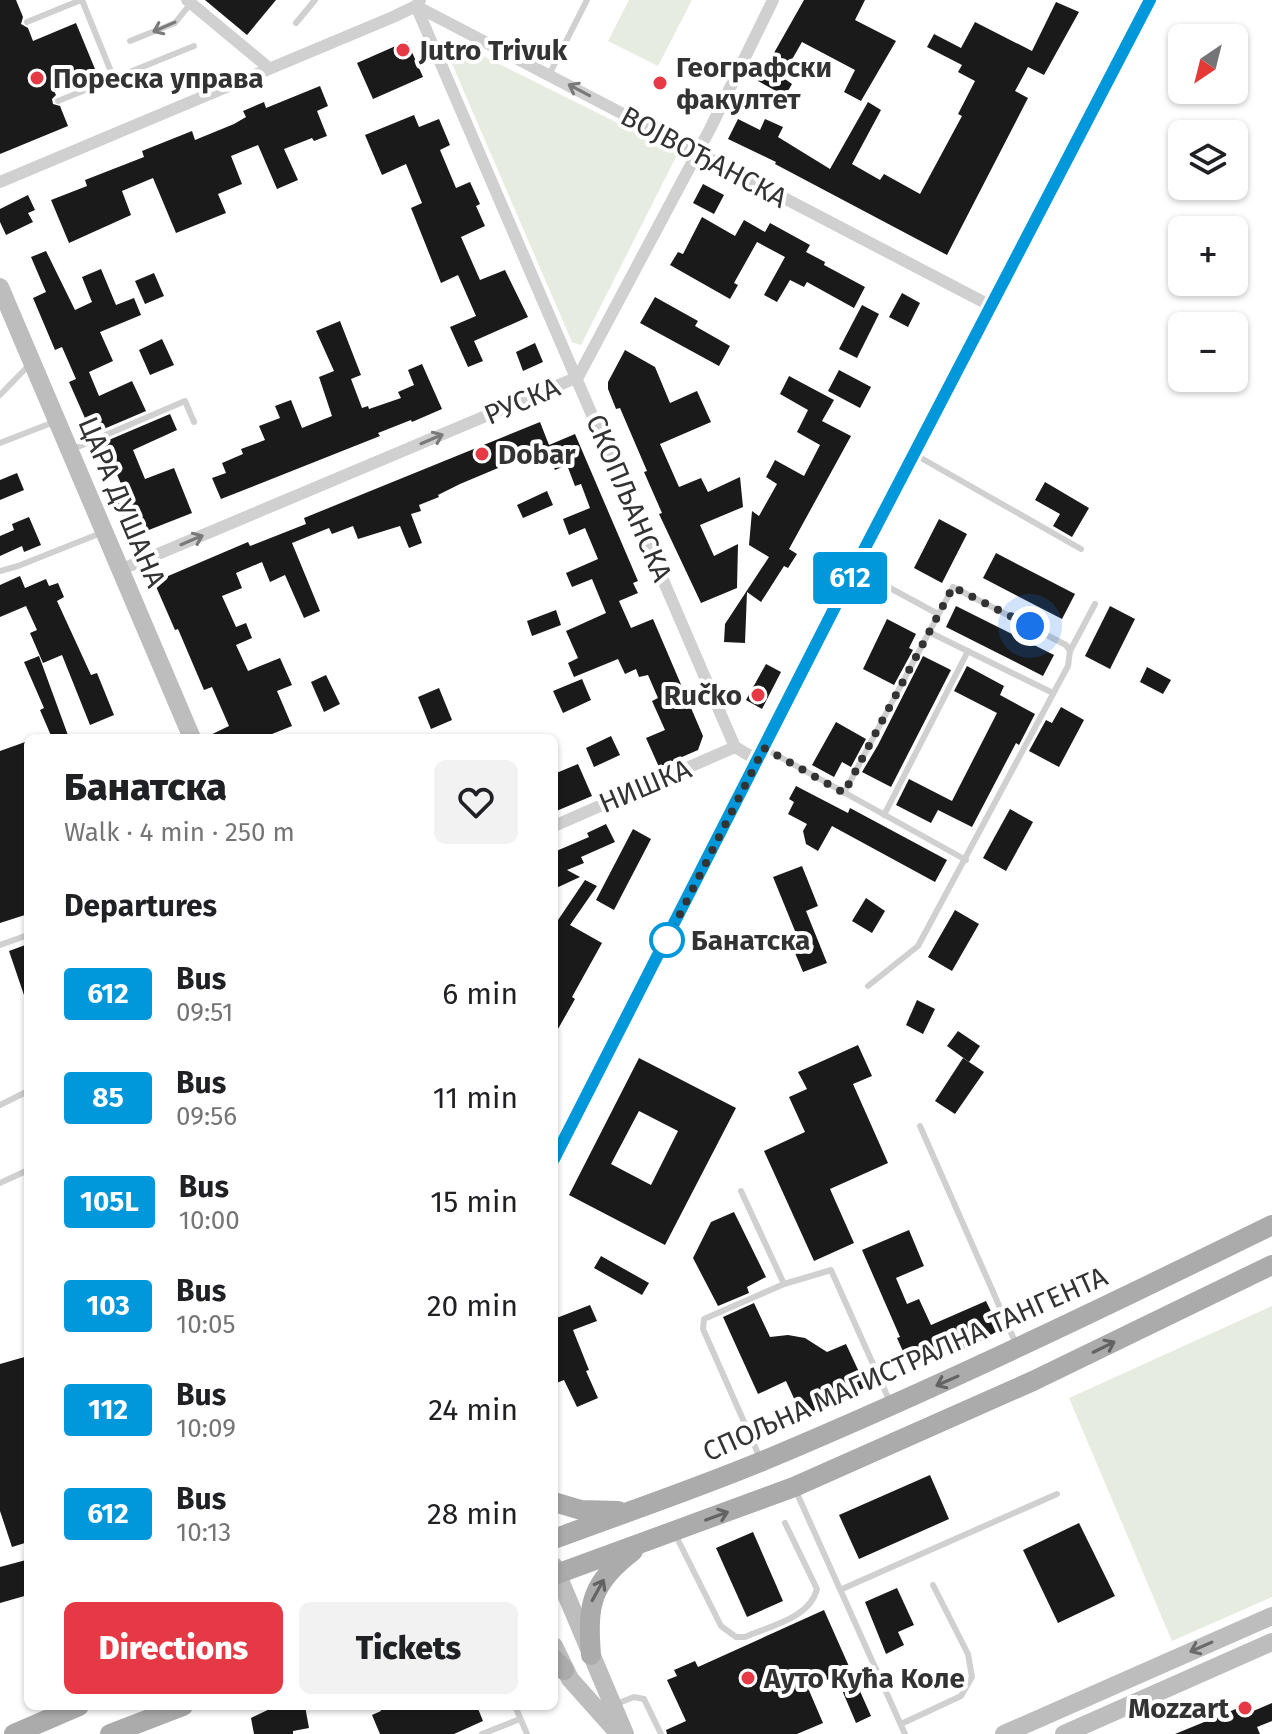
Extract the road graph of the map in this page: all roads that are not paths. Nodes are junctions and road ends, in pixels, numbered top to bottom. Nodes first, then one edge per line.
1 (82, 0) edge
2 (315, 0) edge
3 (587, 0) edge
4 (773, 0) edge
5 (1150, 0) edge
6 (189, 1) edge
7 (418, 3) edge
8 (27, 22) dead end
9 (296, 23) dead end
10 (130, 41) dead end
11 (194, 46) dead end
12 (269, 68) junction
13 (549, 75) junction
14 (114, 79) junction
15 (58, 101) dead end
16 (697, 153) junction
17 (0, 182) edge
18 (0, 287) edge
19 (993, 307) junction
20 (32, 363) junction
21 (578, 377) junction
22 (0, 395) edge
23 (57, 421) junction
24 (194, 422) dead end
25 (0, 443) edge
26 (70, 450) junction
27 (914, 454) junction
28 (104, 532) junction
29 (1081, 549) dead end
30 (855, 569) junction
31 (120, 570) junction
32 (0, 571) edge
33 (1095, 604) dead end
34 (938, 614) junction
35 (929, 632) junction
36 (968, 651) junction
37 (1070, 651) junction
38 (1053, 693) junction
39 (190, 734) edge
40 (735, 747) junction
41 (761, 754) junction
42 (844, 793) junction
43 (884, 815) junction
44 (558, 824) edge
45 (966, 860) junction
46 (24, 936) edge
47 (0, 945) edge
48 (868, 986) dead end
49 (24, 1093) edge
50 (0, 1105) edge
51 (920, 1126) dead end
52 (558, 1149) edge
53 (24, 1172) edge
54 (0, 1183) edge
55 (741, 1191) dead end
56 (1272, 1225) edge
57 (1272, 1265) edge
58 (784, 1284) junction
59 (1018, 1348) junction
60 (1033, 1381) junction
61 (891, 1405) junction
62 (761, 1461) junction
63 (794, 1487) junction
64 (1057, 1494) dead end
65 (558, 1503) edge
66 (634, 1511) junction
67 (785, 1523) dead end
68 (674, 1532) junction
69 (558, 1538) edge
70 (644, 1543) junction
71 (558, 1571) edge
72 (558, 1579) edge
73 (933, 1585) dead end
74 (842, 1589) junction
75 (1272, 1616) edge
76 (1272, 1642) edge
77 (591, 1655) junction
78 (559, 1665) edge
79 (612, 1705) junction
80 (70, 1710) edge
81 (173, 1710) edge
82 (517, 1710) edge
83 (520, 1719) junction
84 (901, 1724) junction
85 (14, 1734) edge
86 (110, 1734) edge
87 (482, 1734) edge
88 (527, 1734) edge
89 (619, 1734) edge
90 (625, 1734) edge
91 (661, 1734) edge
92 (905, 1734) edge
93 (1004, 1734) edge
94 (1064, 1734) edge

1 - 8 lane
1 - 14 lane
2 - 9 lane
3 - 13 lane
4 - 16 street, РУСКА
5 - 19 street
6 -> 10 lane
6 - 12 street
7 - 12 street
7 - 13 street, ВОЈВОЂАНСКА
7 - 21 street, СКОПЉАНСКА
11 - 14 lane
12 - 17 street
16 -> 13 street, ВОЈВОЂАНСКА
14 - 15 lane
16 - 19 street, ВОЈВОЂАНСКА
16 - 21 street, РУСКА
18 - 20 main road, ЦАРА ДУШАНА
19 - 27 street
20 - 22 lane
20 - 23 main road, ЦАРА ДУШАНА
31 -> 21 street, РУСКА
21 - 40 street, СКОПЉАНСКА
23 - 25 lane
23 - 26 main road, ЦАРА ДУШАНА
24 - 26 lane
26 - 28 main road, ЦАРА ДУШАНА
27 - 29 lane
27 - 30 street
28 - 31 main road, ЦАРА ДУШАНА
28 - 32 lane
30 - 34 lane
30 - 41 street
31 - 39 main road, ЦАРА ДУШАНА
33 - 37 lane
34 - 35 lane
34 - 37 lane
35 - 36 lane
35 - 42 lane
36 - 38 lane
36 - 43 lane
37 - 38 lane
38 - 45 lane
40 - 41 street
40 - 44 street, НИШКА
41 - 42 lane
41 - 52 street
42 - 43 lane
43 - 45 lane
45 - 48 lane
46 - 47 lane
49 - 50 lane
51 - 59 lane
53 - 54 lane
55 - 58 lane
56 - 59 main road, СПОЉНА МАГИСТРАЛНА ТАНГЕНТА
60 -> 57 main road
58 - 61 lane
58 - 62 lane
59 - 60 main road
59 -> 61 main road, СПОЉНА МАГИСТРАЛНА ТАНГЕНТА
60 - 63 main road
61 - 62 main road, СПОЉНА МАГИСТРАЛНА ТАНГЕНТА
62 - 66 main road, СПОЉНА МАГИСТРАЛНА ТАНГЕНТА
68 -> 63 main road
63 - 74 lane
64 - 74 lane
65 - 66 main road
66 - 69 main road, СПОЉНА МАГИСТРАЛНА ТАНГЕНТА
67 - 68 lane
68 - 70 main road
70 - 71 main road
77 -> 70 main road
72 - 77 main road
73 - 84 lane
74 - 84 lane
75 -> 93 main road
76 - 94 main road
77 - 79 main road
78 - 89 main road
79 - 90 main road
79 - 91 lane
80 - 85 main road
81 - 86 main road
82 - 83 lane
83 - 87 lane
83 - 88 lane
84 - 92 lane

